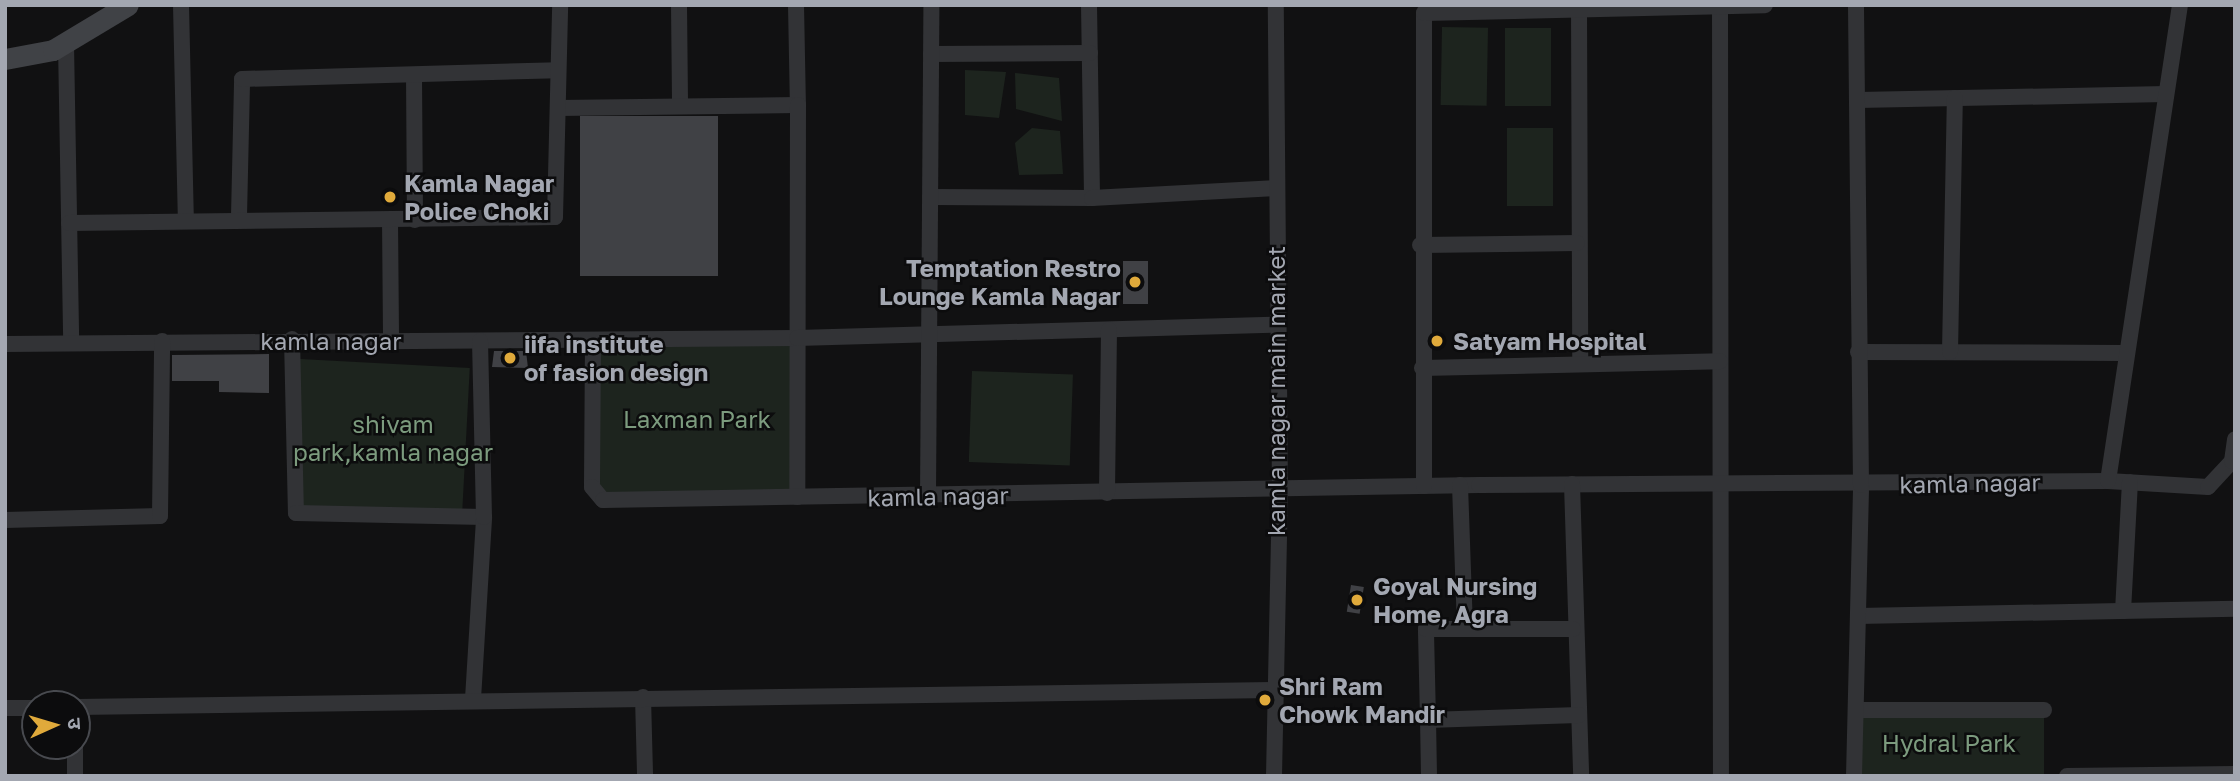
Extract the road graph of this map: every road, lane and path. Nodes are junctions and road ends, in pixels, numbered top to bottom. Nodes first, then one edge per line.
1 (128, 5) edge
2 (181, 5) edge
3 (560, 5) edge
4 (679, 5) edge
5 (796, 5) edge
6 (931, 5) edge
7 (1089, 5) edge
8 (1276, 5) edge
9 (1766, 5) edge
10 (1856, 5) edge
11 (2180, 5) edge
12 (1720, 6) edge
13 (1579, 7) edge
14 (66, 44) junction
15 (1090, 53) junction
16 (931, 54) junction
17 (5, 59) edge
18 (557, 70) junction
19 (414, 75) junction
20 (2166, 94) junction
21 (1955, 98) junction
22 (1858, 100) junction
23 (680, 104) junction
24 (798, 106) junction
25 (558, 108) junction
26 (1275, 188) junction
27 (931, 197) junction
28 (1092, 198) junction
29 (239, 216) junction
30 (186, 218) junction
31 (390, 220) junction
32 (415, 220) junction
33 (69, 223) junction
34 (1577, 243) junction
35 (1420, 245) junction
36 (1277, 325) junction
37 (1109, 330) junction
38 (928, 334) junction
39 (797, 338) junction
40 (292, 340) junction
41 (593, 340) junction
42 (162, 341) junction
43 (481, 341) junction
44 (391, 342) junction
45 (71, 343) junction
46 (5, 344) edge
47 (1858, 352) junction
48 (1950, 352) junction
49 (2123, 353) junction
50 (1720, 361) junction
51 (1580, 363) junction
52 (1422, 368) junction
53 (2235, 439) edge
54 (2233, 462) edge
55 (2108, 481) junction
56 (2130, 482) junction
57 (1572, 484) junction
58 (1460, 485) junction
59 (1718, 485) junction
60 (1861, 485) junction
61 (1424, 486) junction
62 (1280, 491) junction
63 (1107, 494) junction
64 (928, 496) junction
65 (797, 497) junction
66 (484, 517) junction
67 (5, 520) edge
68 (2235, 608) edge
69 (2123, 611) junction
70 (1858, 616) junction
71 (1465, 629) junction
72 (1573, 629) junction
73 (1273, 690) junction
74 (642, 697) junction
75 (473, 699) junction
76 (91, 707) edge
77 (1856, 709) junction
78 (2045, 710) dead end
79 (1579, 715) junction
80 (1428, 720) junction
81 (2235, 774) edge
82 (645, 776) edge
83 (1274, 776) edge
84 (1429, 776) edge
85 (1581, 776) edge
86 (1721, 776) edge
87 (1854, 776) edge
88 (2067, 776) edge

1 - 14 street
2 - 30 street
3 - 18 street
4 - 23 street
5 - 24 street
6 - 16 street
7 - 15 street
8 - 26 street, kamla nagar main market
9 - 12 street
10 - 22 street
11 - 20 street
12 - 13 street
12 - 50 street
13 - 34 street
13 - 35 street
14 - 17 street
14 - 33 street
15 - 16 street
15 - 28 street
16 - 27 street
18 - 19 street
18 - 25 street
19 - 29 street
19 - 32 street
20 - 21 street
20 - 49 street
21 - 22 street
21 - 48 street
22 - 47 street
23 - 24 street
23 - 25 street
24 - 39 street
25 - 32 street
26 - 28 street
26 - 36 street, kamla nagar main market
27 - 28 street
27 - 38 street
29 - 30 street
29 - 31 street
30 - 33 street
31 - 32 street
31 - 44 street
33 - 45 street
34 - 35 street
34 - 51 street
35 - 52 street
36 - 37 street, kamla nagar
36 - 62 street, kamla nagar main market
37 - 38 street, kamla nagar
37 - 63 street
38 - 39 street, kamla nagar
38 - 64 street
39 - 41 street, kamla nagar
39 - 65 street
40 - 42 street, kamla nagar
40 - 44 street, kamla nagar
40 - 66 street
41 - 43 street, kamla nagar
41 - 65 street, kamla nagar
42 - 45 street, kamla nagar
42 - 67 street
43 - 44 street, kamla nagar
43 - 66 street
45 - 46 street, kamla nagar
47 - 48 street
47 - 60 street
48 - 49 street
49 - 55 street
50 - 51 street
50 - 59 street
51 - 52 street
52 - 61 street
53 - 54 street
54 - 56 street, kamla nagar
55 - 56 street, kamla nagar
55 - 60 street, kamla nagar
56 - 69 street
57 - 58 street, kamla nagar
57 - 59 street, kamla nagar
57 - 72 street
58 - 61 street, kamla nagar
58 - 71 street
59 - 60 street, kamla nagar
59 - 86 street
60 - 70 street
61 - 62 street, kamla nagar
62 - 63 street, kamla nagar
62 - 73 street, kamla nagar main market
63 - 64 street, kamla nagar
64 - 65 street, kamla nagar
66 - 75 street
68 - 69 street
69 - 70 street
70 - 77 street
71 - 72 street
71 - 80 street
72 - 79 street
73 - 74 street
73 - 83 street, kamla nagar main market
74 - 75 street
74 - 82 street
75 - 76 street
77 - 78 street
77 - 87 street
79 - 80 street
79 - 85 street
80 - 84 street
81 - 88 street

